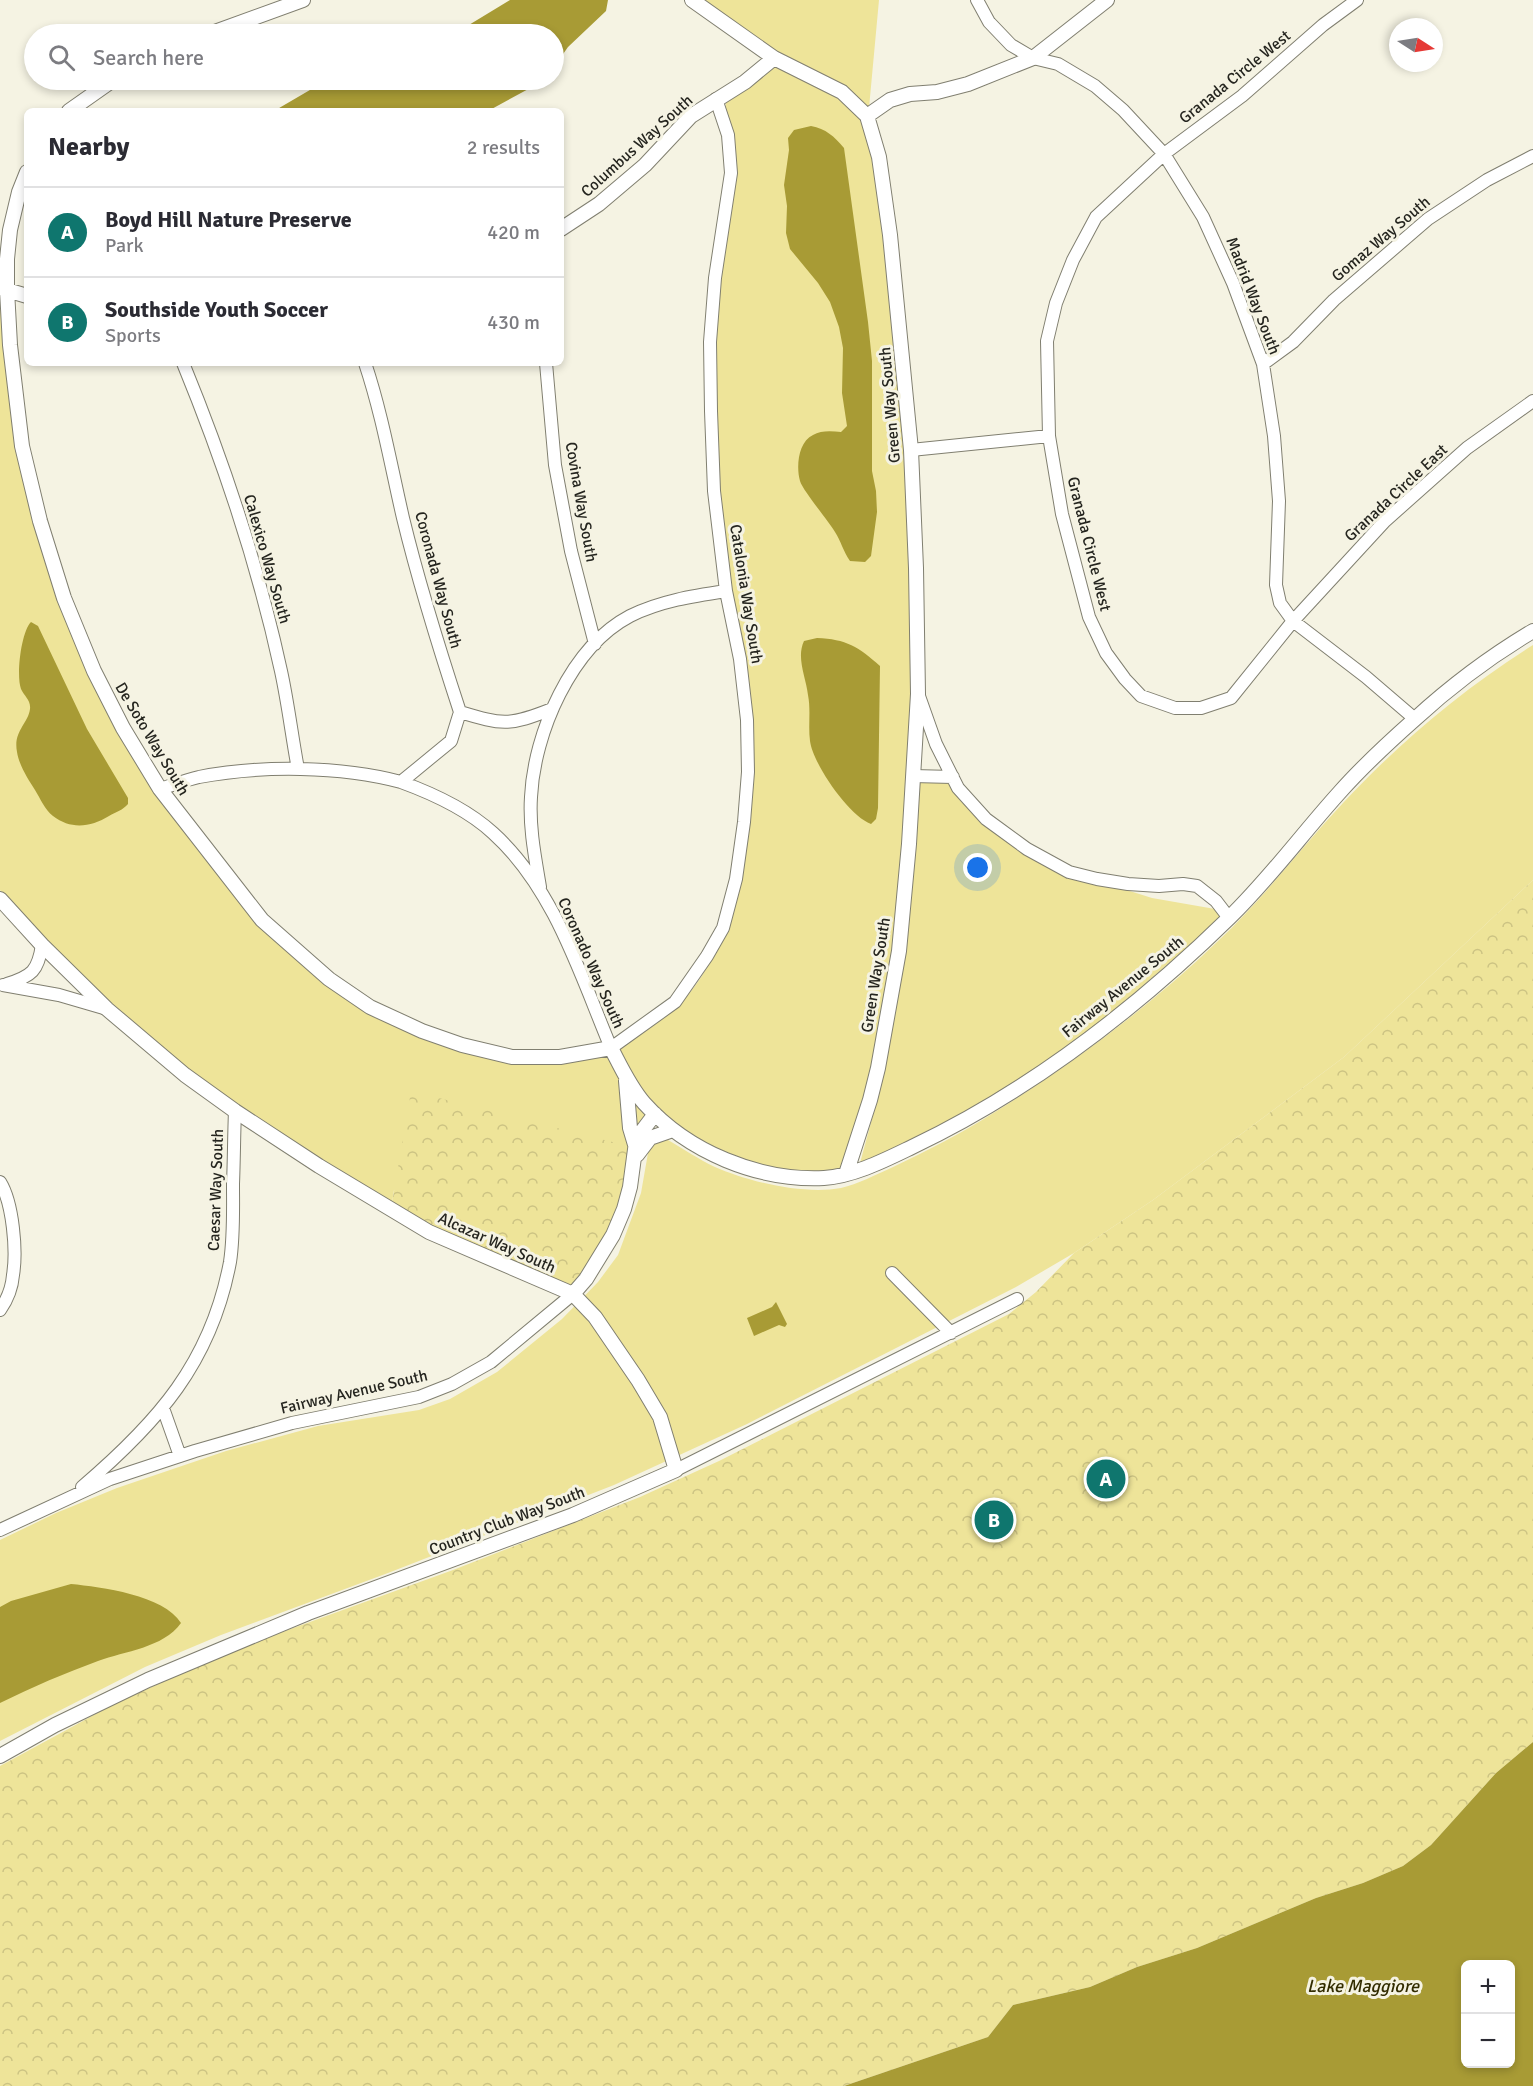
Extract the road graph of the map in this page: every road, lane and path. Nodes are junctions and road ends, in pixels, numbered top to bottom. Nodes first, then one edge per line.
1 (302, 0) edge
2 (692, 0) edge
3 (977, 0) edge
4 (1107, 0) edge
5 (1357, 0) edge
6 (236, 24) edge
7 (774, 58) junction
8 (1033, 58) junction
9 (99, 90) edge
10 (716, 99) junction
11 (73, 108) edge
12 (867, 116) junction
13 (1164, 154) junction
14 (1533, 156) edge
15 (24, 180) edge
16 (564, 227) edge
17 (3, 289) edge
18 (24, 295) edge
19 (1263, 364) junction
20 (184, 366) edge
21 (366, 366) edge
22 (546, 366) edge
23 (1533, 401) edge
24 (1049, 436) junction
25 (911, 450) junction
26 (726, 591) junction
27 (1293, 621) junction
28 (1533, 631) edge
29 (596, 644) junction
30 (918, 694) junction
31 (552, 709) junction
32 (460, 712) junction
33 (1415, 719) junction
34 (298, 769) junction
35 (913, 776) junction
36 (952, 777) junction
37 (401, 782) junction
38 (160, 789) junction
39 (540, 891) junction
40 (0, 899) edge
41 (1229, 918) junction
42 (42, 945) junction
43 (1, 985) edge
44 (107, 1009) junction
45 (611, 1048) junction
46 (626, 1076) junction
47 (235, 1111) junction
48 (655, 1114) junction
49 (673, 1130) junction
50 (635, 1153) junction
51 (846, 1174) junction
52 (0, 1182) edge
53 (892, 1273) dead end
54 (573, 1294) junction
55 (1017, 1299) dead end
56 (0, 1310) edge
57 (951, 1333) junction
58 (163, 1408) junction
59 (180, 1456) junction
60 (676, 1470) junction
61 (71, 1495) junction
62 (0, 1530) edge
63 (0, 1756) edge

1 - 6 street
2 - 7 street
3 - 8 street, Madrid Way South
4 - 8 street
5 - 13 street, Granada Circle West
7 - 10 street, Columbus Way South
7 - 12 street
8 - 12 street
8 - 13 street, Madrid Way South
9 - 11 street
10 - 16 street, Columbus Way South
10 - 26 street, Catalonia Way South
12 - 25 street, Green Way South
13 - 19 street, Madrid Way South
13 - 24 street, Granada Circle West
14 - 19 street, Gomaz Way South
15 - 17 street, De Soto Way South
17 - 18 street
17 - 38 street, De Soto Way South
19 - 27 street, Madrid Way South
20 - 34 street, Calexico Way South
21 - 32 street, Coronada Way South
22 - 29 street, Covina Way South
23 - 27 street, Granada Circle East
24 - 25 street
24 - 27 street, Granada Circle West
25 - 30 street, Green Way South
26 - 29 street
26 - 45 street, Catalonia Way South
27 - 33 street, Madrid Way South
28 - 33 street, Fairway Avenue South
29 - 31 street
30 - 35 street, Green Way South
30 - 36 street, Green Way South
31 - 32 street
31 - 39 street
32 - 37 street
33 - 41 street, Fairway Avenue South
34 - 37 street
34 - 38 street
35 - 36 street
35 - 51 street, Green Way South
36 - 41 street, Green Way South
37 - 39 street
38 - 45 street, De Soto Way South
39 - 45 street, Coronado Way South
40 - 42 street, Caesar Way South
41 - 51 street, Fairway Avenue South
42 - 43 street
42 - 44 street, Caesar Way South
43 - 44 street
44 - 47 street, Caesar Way South
45 - 46 street, Fairway Avenue South
46 - 48 street, Fairway Avenue South
46 - 50 street
47 - 54 street, Alcazar Way South
47 - 58 street, Caesar Way South
48 - 49 street, Fairway Avenue South
48 - 50 street, Fairway Avenue South
49 - 50 street
49 - 51 street, Fairway Avenue South
50 - 54 street, Fairway Avenue South
52 - 56 street
53 - 57 street
54 - 59 street, Fairway Avenue South
54 - 60 street, Alcazar Way South
55 - 57 street, Country Club Way South
57 - 60 street, Country Club Way South
58 - 59 street
58 - 61 street, Caesar Way South
59 - 61 street, Fairway Avenue South
60 - 63 street, Country Club Way South
61 - 62 street, Fairway Avenue South

